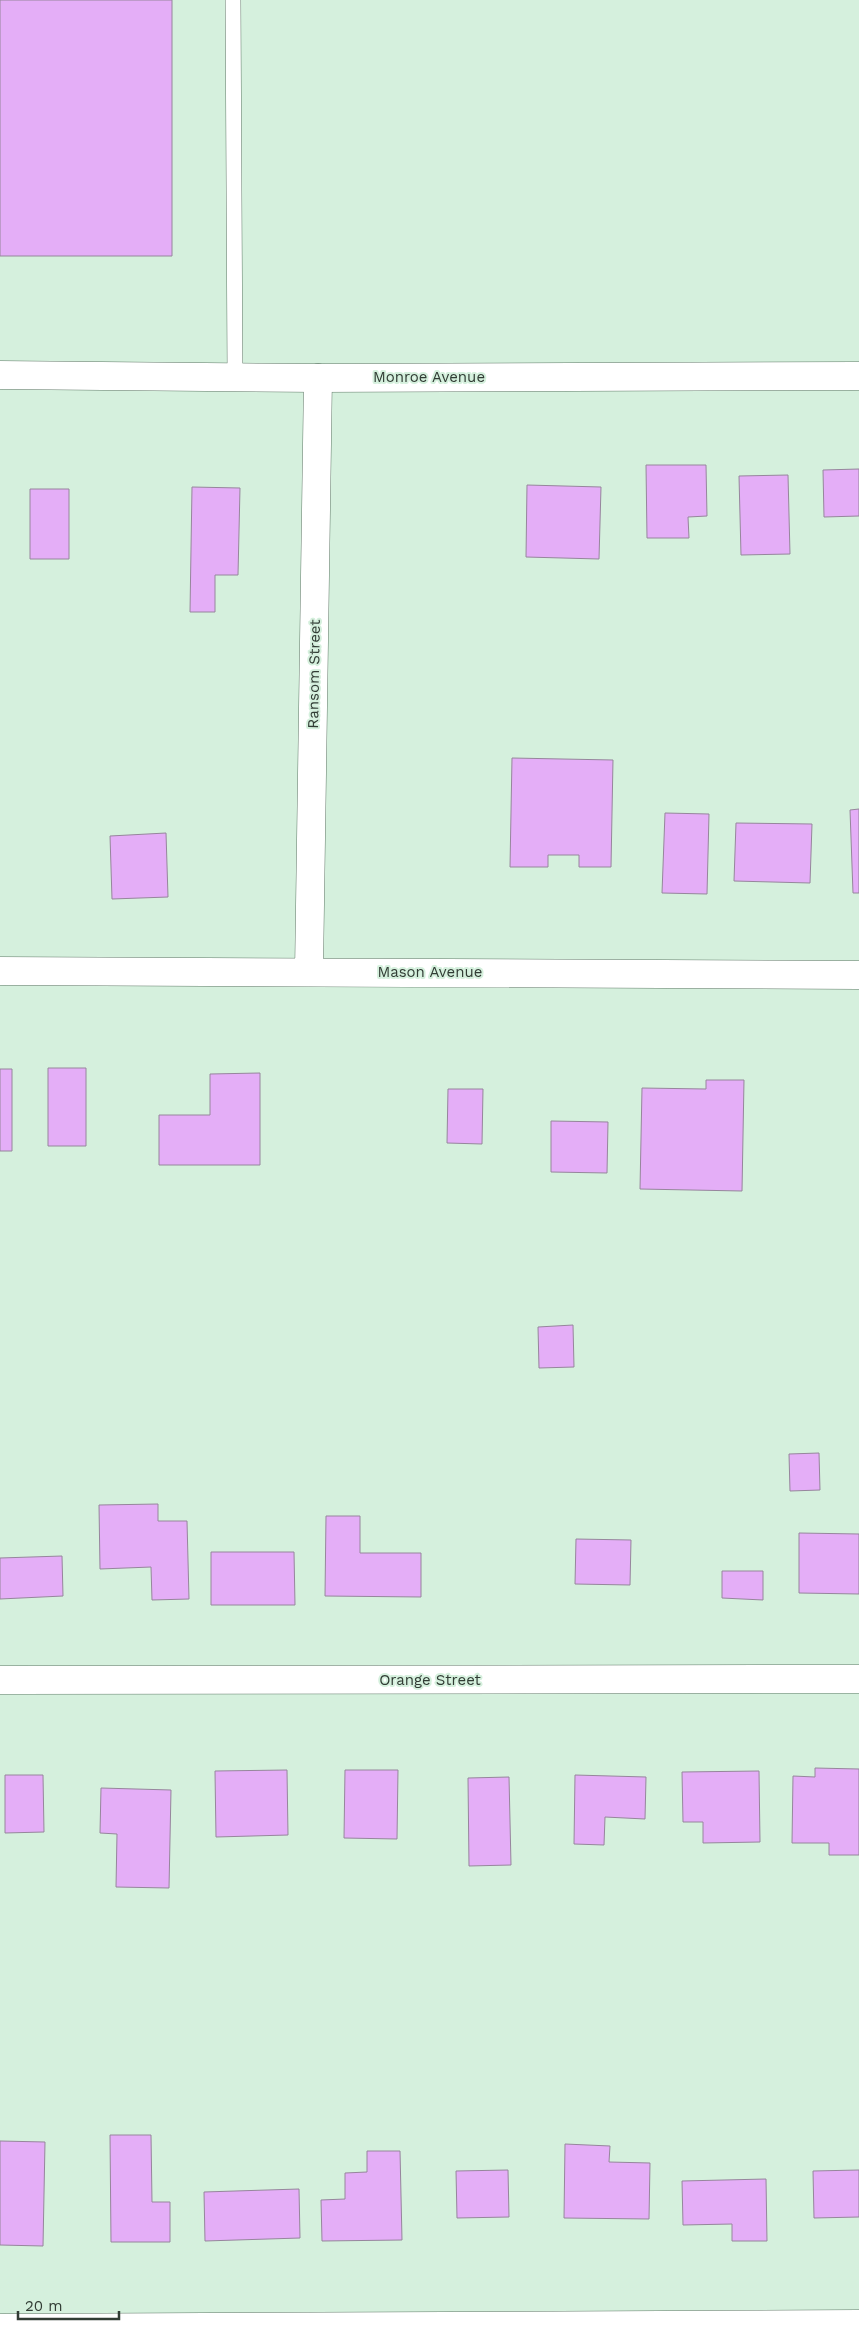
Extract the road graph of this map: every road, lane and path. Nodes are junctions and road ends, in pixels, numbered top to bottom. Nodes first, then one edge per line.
1 (233, 0) edge
2 (0, 375) edge
3 (859, 376) edge
4 (235, 377) junction
5 (318, 378) junction
6 (0, 970) edge
7 (309, 971) junction
8 (859, 975) edge
9 (859, 1679) edge
10 (0, 1680) edge
11 (859, 2324) edge
12 (0, 2328) edge

1 - 4 lane
2 - 4 street, Monroe Avenue
3 - 5 street, Monroe Avenue
4 - 5 street, Monroe Avenue
5 - 7 street, Ransom Street
6 - 7 street, Mason Avenue
7 - 8 street, Mason Avenue
9 - 10 street, Orange Street
11 - 12 street

